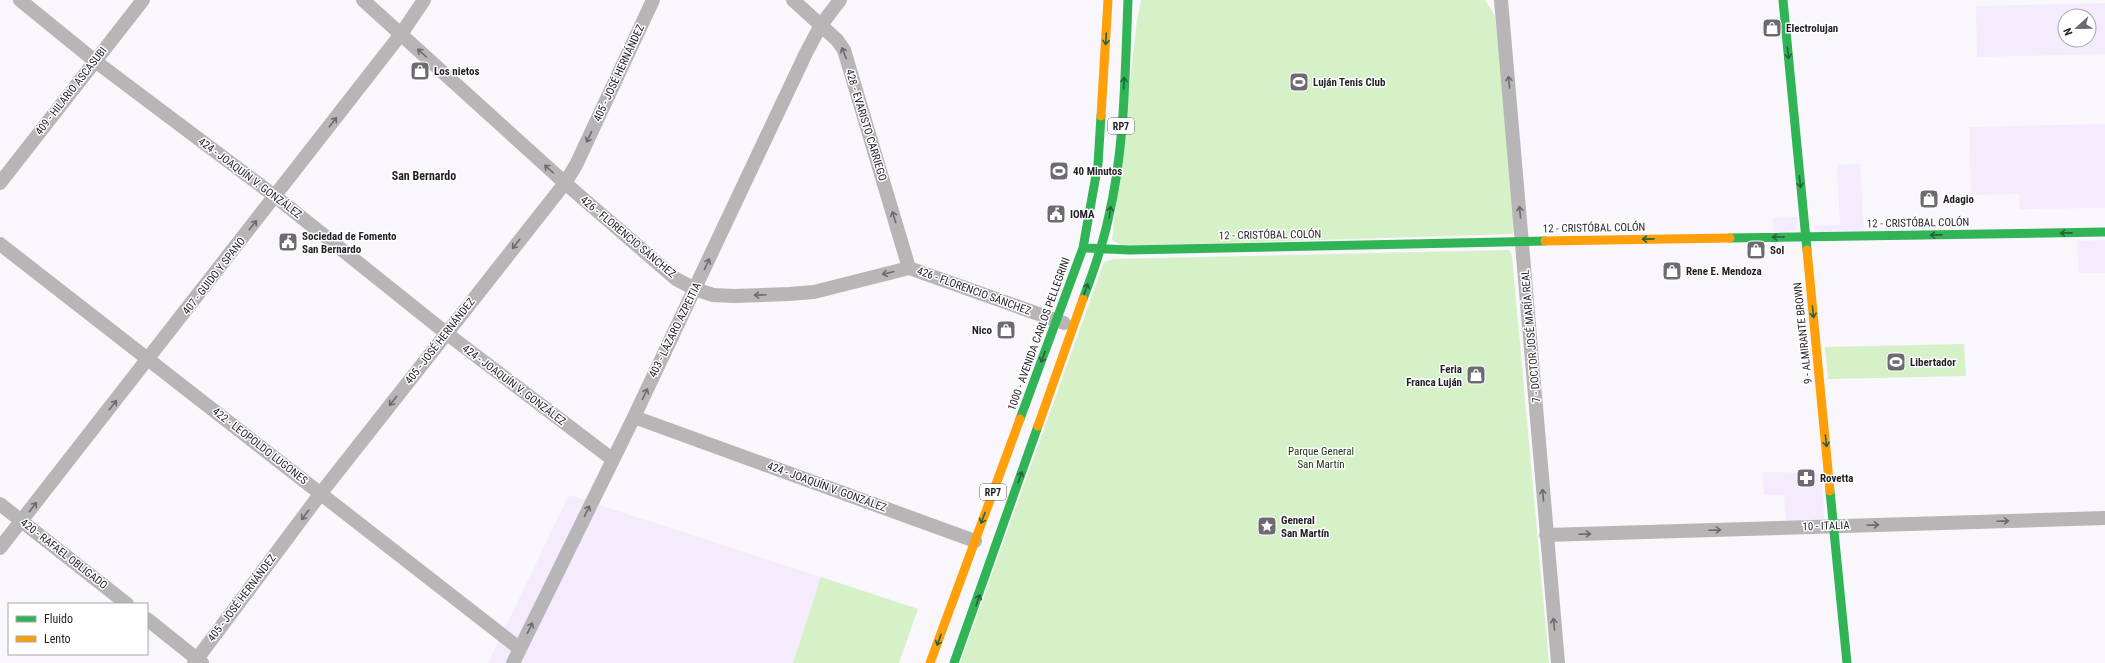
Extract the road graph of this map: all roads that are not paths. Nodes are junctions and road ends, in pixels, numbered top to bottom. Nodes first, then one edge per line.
1 (20, 0) edge
2 (143, 0) edge
3 (363, 0) edge
4 (424, 0) edge
5 (653, 0) edge
6 (793, 0) edge
7 (840, 0) edge
8 (1108, 0) edge
9 (1128, 0) edge
10 (1783, 0) edge
11 (1499, 3) edge
12 (821, 25) junction
13 (401, 34) junction
14 (95, 61) junction
15 (0, 183) edge
16 (564, 183) junction
17 (276, 196) junction
18 (2105, 232) edge
19 (1806, 237) junction
20 (1523, 241) junction
21 (0, 244) edge
22 (1083, 248) junction
23 (1100, 250) junction
24 (909, 268) junction
25 (695, 289) junction
26 (1057, 321) junction
27 (1072, 326) junction
28 (446, 333) junction
29 (148, 360) junction
30 (634, 417) junction
31 (612, 459) junction
32 (321, 493) junction
33 (0, 504) edge
34 (2105, 518) edge
35 (21, 521) junction
36 (1834, 526) junction
37 (1546, 535) junction
38 (975, 541) junction
39 (0, 548) edge
40 (127, 603) edge
41 (148, 620) edge
42 (520, 649) junction
43 (198, 662) edge
44 (513, 663) edge
45 (930, 663) edge
46 (954, 663) edge
47 (1558, 663) edge
48 (1847, 663) edge

1 - 14 street, 424 - JOAQUÍN V. GONZÁLEZ
2 - 14 street, 409 - HILARIO ASCASUBI
3 - 13 street, 426 - FLORENCIO SÁNCHEZ
4 - 13 street, 407 - GUIDO Y SPANO
5 -> 16 street, 405 - JOSÉ HERNÁNDEZ
6 - 12 street, 428 - EVARISTO CARRIEGO
7 - 12 street, 403 - LÁZARO AZPEITIA
8 -> 22 street, 1000 - AVENIDA CARLOS PELLEGRINI / RP7
23 -> 9 street, RP7
10 -> 19 street, 9 - ALMIRANTE BROWN
20 -> 11 street, 7 - DOCTOR JOSÉ MARÍA REAL
24 -> 12 street, 428 - EVARISTO CARRIEGO
25 -> 12 street, 403 - LÁZARO AZPEITIA
16 -> 13 street, 426 - FLORENCIO SÁNCHEZ
17 -> 13 street, 407 - GUIDO Y SPANO
14 - 15 street, 409 - HILARIO ASCASUBI
14 - 17 street, 424 - JOAQUÍN V. GONZÁLEZ
16 - 25 street, 426 - FLORENCIO SÁNCHEZ
16 -> 28 street, 405 - JOSÉ HERNÁNDEZ
17 - 28 street, 424 - JOAQUÍN V. GONZÁLEZ
29 -> 17 street, 407 - GUIDO Y SPANO
18 -> 19 street, 12 - CRISTÓBAL COLÓN
19 -> 20 street, 12 - CRISTÓBAL COLÓN
19 -> 36 street, 9 - ALMIRANTE BROWN
20 - 23 street, 12 - CRISTÓBAL COLÓN
37 -> 20 street, 7 - DOCTOR JOSÉ MARÍA REAL
21 - 29 street, 422 - LEOPOLDO LUGONES
22 - 23 street, 12 - CRISTÓBAL COLÓN
22 - 26 street, 1000 - AVENIDA CARLOS PELLEGRINI / RP7
27 -> 23 street, RP7
24 -> 25 street, 426 - FLORENCIO SÁNCHEZ
24 - 26 street, 426 - FLORENCIO SÁNCHEZ
30 -> 25 street, 403 - LÁZARO AZPEITIA
26 - 27 street, 426 - FLORENCIO SÁNCHEZ
26 -> 38 street, 1000 - AVENIDA CARLOS PELLEGRINI / RP7
46 -> 27 street, RP7
28 - 31 street, 424 - JOAQUÍN V. GONZÁLEZ
28 -> 32 street, 405 - JOSÉ HERNÁNDEZ
29 - 32 street, 422 - LEOPOLDO LUGONES
35 -> 29 street, 407 - GUIDO Y SPANO
30 - 31 street, 403 - LÁZARO AZPEITIA
30 - 38 street, 424 - JOAQUÍN V. GONZÁLEZ
42 -> 31 street, 403 - LÁZARO AZPEITIA
32 - 42 street, 422 - LEOPOLDO LUGONES
32 -> 43 street, 405 - JOSÉ HERNÁNDEZ
33 - 35 street, 420 - RAFAEL OBLIGADO
36 -> 34 street, 10 - ITALIA
35 - 39 street, 407 - GUIDO Y SPANO
35 - 40 street, 420 - RAFAEL OBLIGADO
37 -> 36 street, 10 - ITALIA
36 - 48 street, 9 - ALMIRANTE BROWN
47 -> 37 street, 7 - DOCTOR JOSÉ MARÍA REAL
38 -> 45 street, 1000 - AVENIDA CARLOS PELLEGRINI / RP7
41 - 43 street
42 - 44 street, 403 - LÁZARO AZPEITIA

